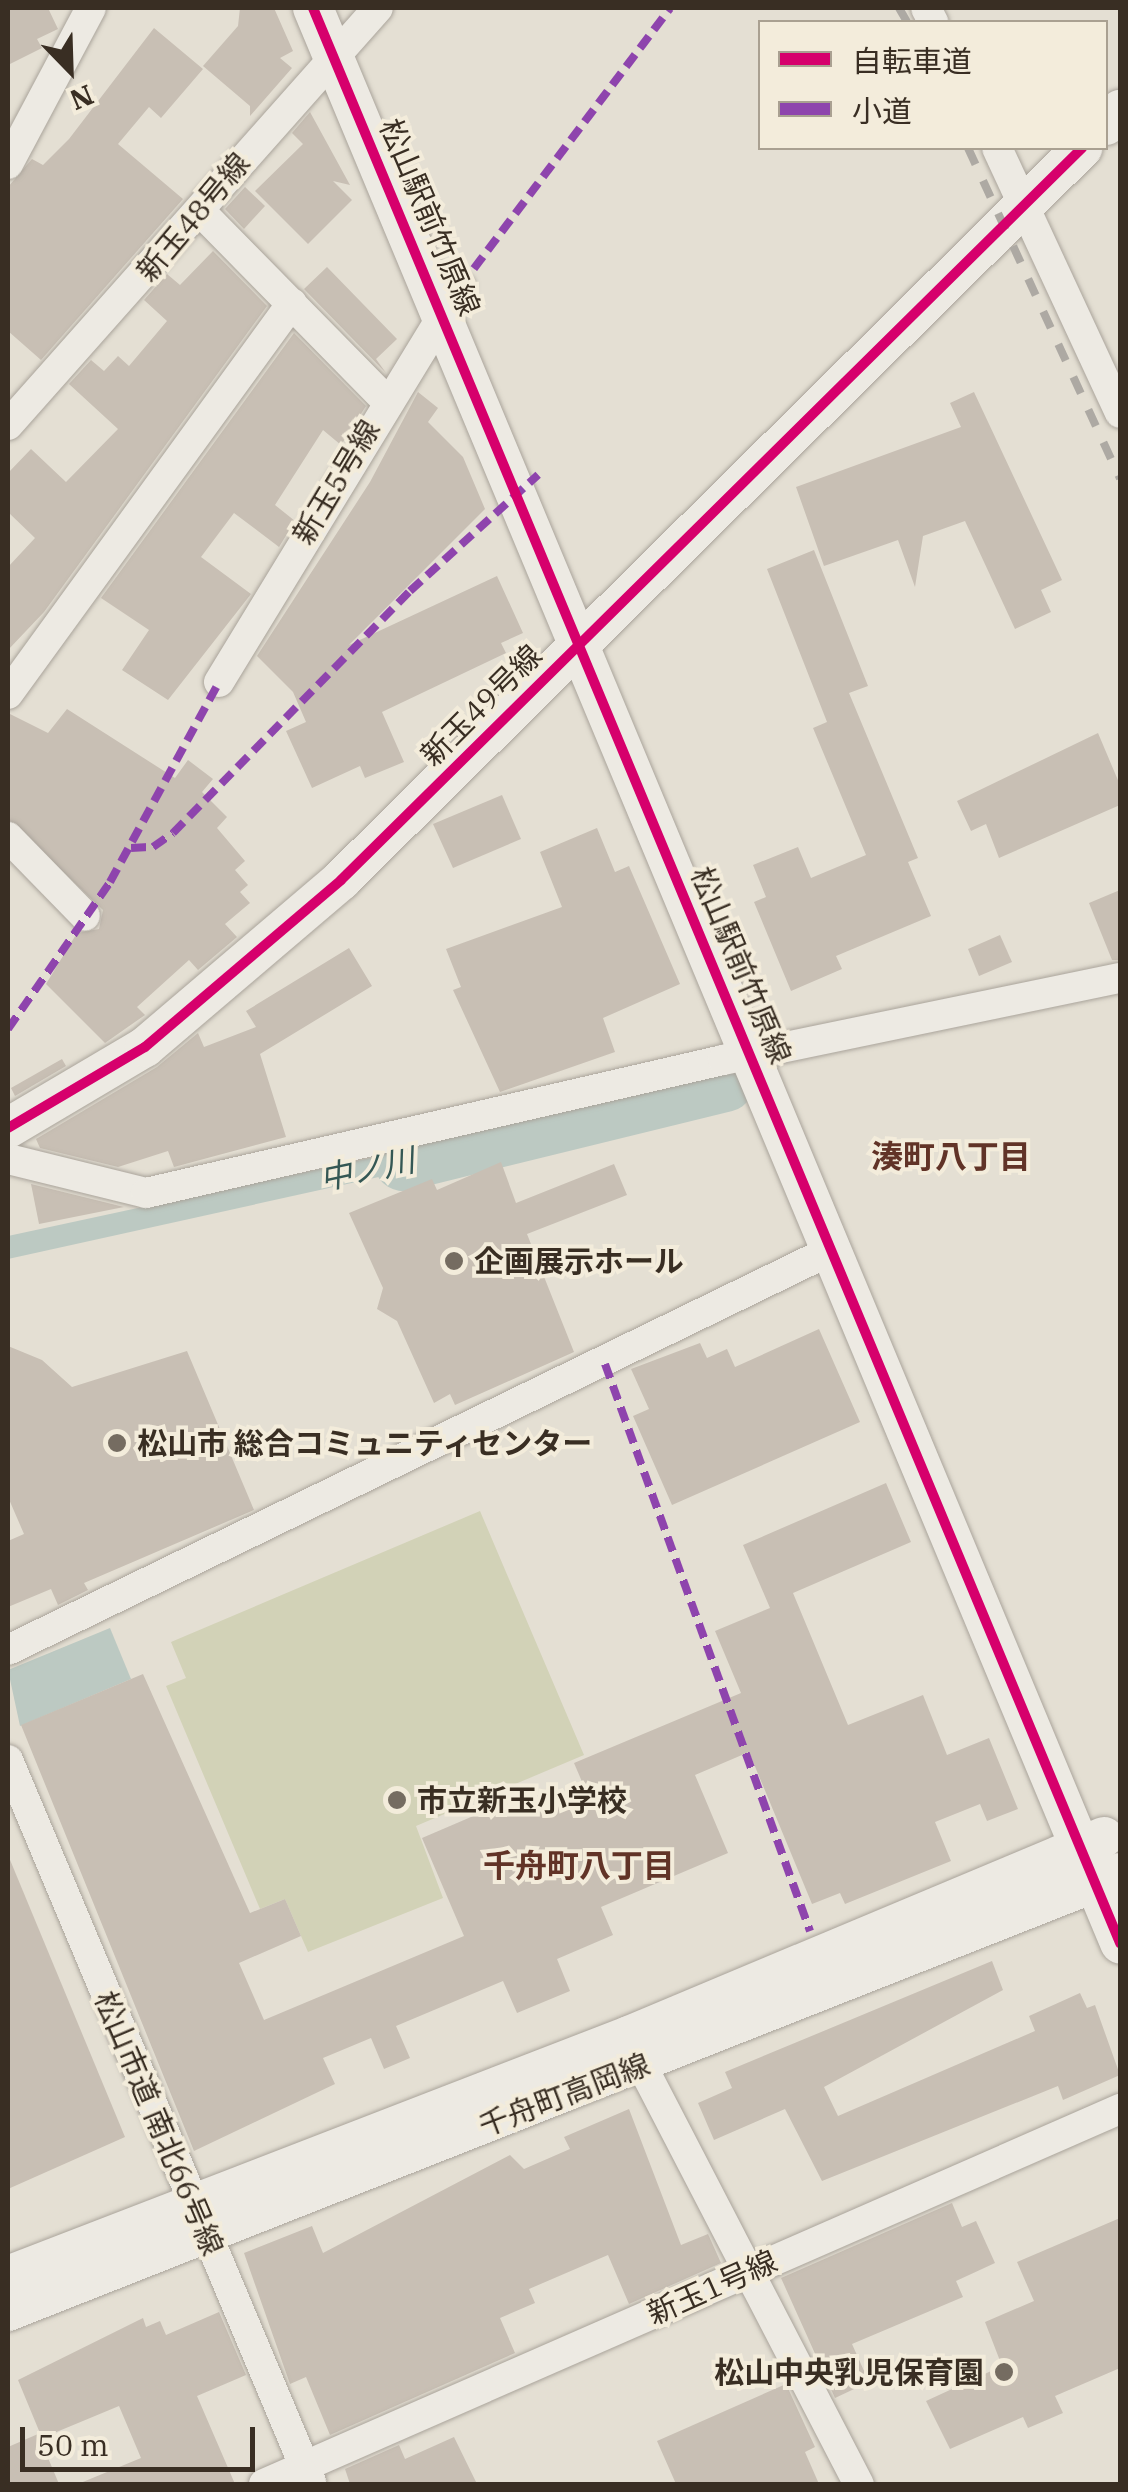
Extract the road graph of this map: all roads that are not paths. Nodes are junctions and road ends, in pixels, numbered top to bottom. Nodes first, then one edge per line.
1 (91, 8) edge
2 (313, 8) edge
3 (353, 28) edge
4 (998, 150) edge
5 (1080, 150) edge
6 (8, 164) edge
7 (1025, 203) junction
8 (202, 212) junction
9 (452, 299) junction
10 (292, 303) junction
11 (385, 399) junction
12 (1120, 413) edge
13 (10, 419) edge
14 (591, 632) junction
15 (219, 682) dead end
16 (8, 694) edge
17 (8, 837) edge
18 (85, 916) dead end
19 (1120, 978) edge
20 (764, 1052) junction
21 (8, 1128) edge
22 (8, 1159) edge
23 (846, 1243) junction
24 (8, 1650) edge
25 (8, 1760) edge
26 (1104, 1864) edge
27 (1120, 1943) edge
28 (635, 2051) junction
29 (1120, 2108) edge
30 (198, 2218) junction
31 (746, 2272) junction
32 (8, 2276) edge
33 (8, 2310) edge
34 (308, 2476) edge
35 (264, 2484) edge
36 (860, 2484) edge

1 - 6 street
2 - 3 street, 松山駅前竹原線
3 - 8 street, 新玉48号線
3 - 9 street, 松山駅前竹原線
4 - 7 street
5 - 7 street, 新玉49号線
7 - 12 street
7 - 14 street, 新玉49号線
8 - 10 street
8 - 13 street, 新玉48号線
9 - 11 street, 新玉5号線
9 - 14 street, 松山駅前竹原線
10 - 11 street
10 - 16 street
11 - 15 street, 新玉5号線
14 - 20 street, 松山駅前竹原線
14 - 21 street, 新玉49号線
17 - 18 street
19 - 20 street
20 - 22 street
20 - 23 street, 松山駅前竹原線
23 - 24 street
23 - 26 street, 松山駅前竹原線
25 - 30 street, 松山市道 南北66号線
26 - 27 street, 松山駅前竹原線
26 - 28 street, 千舟町高岡線
28 - 30 street, 千舟町高岡線
28 - 31 street
29 - 31 street, 新玉1号線
30 - 32 street, 千舟町高岡線
30 - 33 street, 千舟町高岡線
30 - 34 street, 松山市道 南北66号線
31 - 34 street, 新玉1号線
31 - 36 street
34 - 35 street, 新玉1号線

